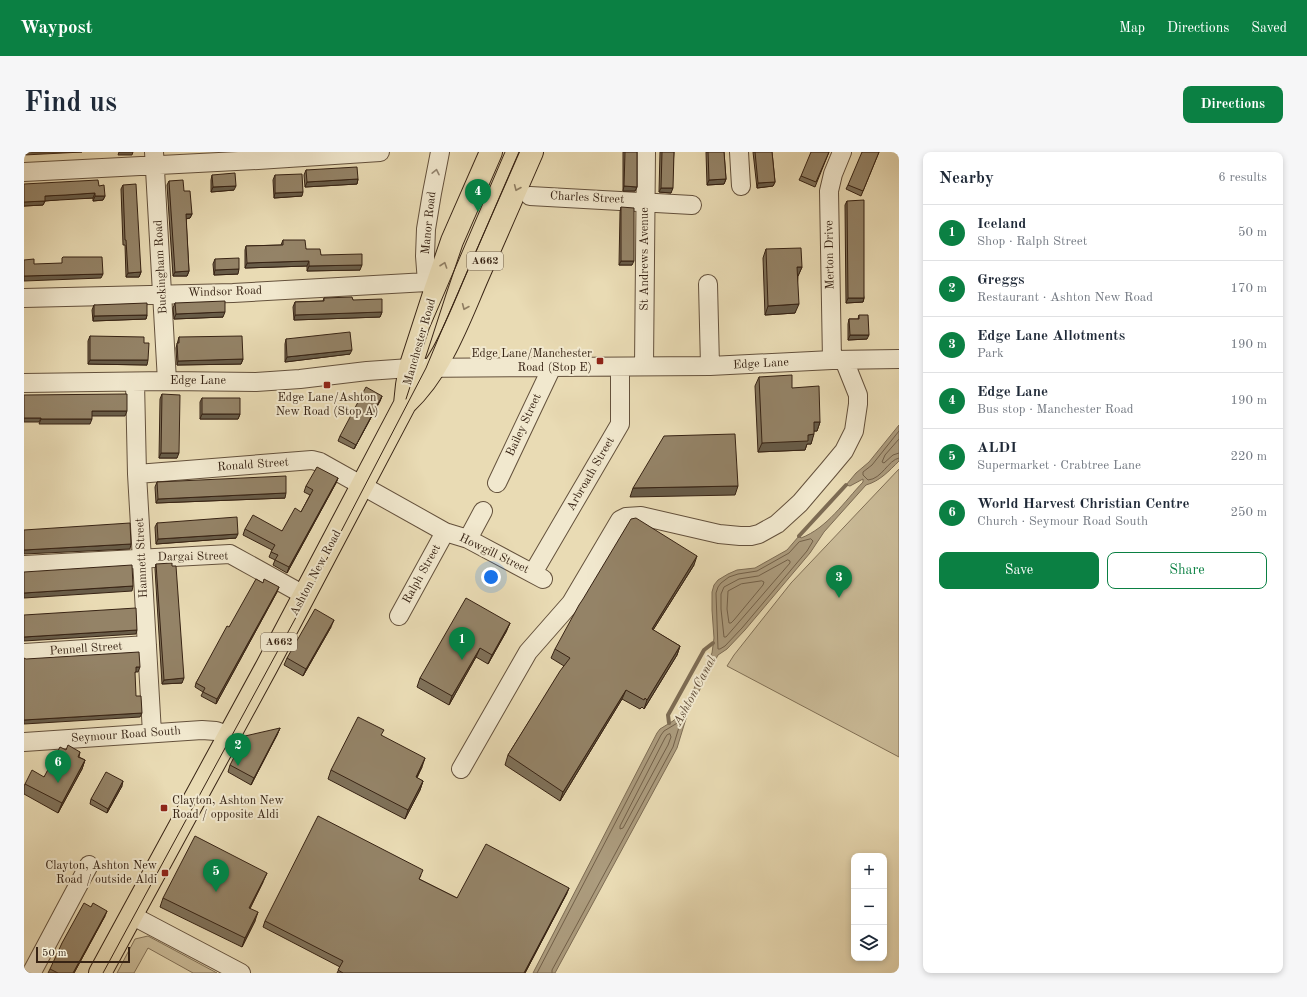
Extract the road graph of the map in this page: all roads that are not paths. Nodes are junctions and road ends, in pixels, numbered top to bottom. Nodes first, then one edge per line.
1 (380, 152) edge
2 (440, 152) edge
3 (491, 152) edge
4 (532, 152) edge
5 (646, 152) edge
6 (739, 152) edge
7 (842, 152) edge
8 (258, 156) edge
9 (155, 158) edge
10 (24, 172) edge
11 (741, 186) dead end
12 (530, 196) dead end
13 (646, 201) junction
14 (692, 205) dead end
15 (708, 284) dead end
16 (431, 286) junction
17 (162, 294) junction
18 (24, 298) edge
19 (899, 359) edge
20 (838, 360) junction
21 (644, 366) junction
22 (710, 366) junction
23 (552, 367) junction
24 (620, 367) junction
25 (410, 368) junction
26 (434, 368) junction
27 (167, 381) junction
28 (135, 382) junction
29 (24, 383) edge
30 (406, 404) junction
31 (137, 474) junction
32 (497, 483) dead end
33 (363, 486) junction
34 (483, 511) dead end
35 (445, 532) junction
36 (468, 539) junction
37 (142, 559) junction
38 (24, 565) edge
39 (538, 576) joint
40 (304, 595) junction
41 (399, 616) dead end
42 (147, 645) junction
43 (24, 653) edge
44 (152, 733) junction
45 (228, 736) junction
46 (24, 742) edge
47 (460, 769) dead end
48 (89, 865) dead end
49 (131, 915) junction
50 (30, 971) edge
51 (100, 973) edge
52 (241, 973) edge

1 - 8 street
16 -> 2 street, Manor Road
16 -> 3 main road, Manchester Road / A662
4 -> 26 main road, Manchester Road / A662
5 - 13 street, St Andrews Avenue
6 - 11 street
7 - 20 street, Merton Drive
8 - 9 street
9 - 10 street
9 - 17 street, Buckingham Road
12 - 13 street, Charles Street
13 - 14 street, Charles Street
13 - 21 street, St Andrews Avenue
15 - 22 street
16 - 17 street, Windsor Road
16 - 25 main road, Manchester Road / A662
17 - 18 street, Windsor Road
17 - 27 street, Buckingham Road
19 - 20 street, Edge Lane
20 - 22 street, Edge Lane
20 - 47 street
21 - 22 street, Edge Lane
21 - 24 street, Edge Lane
23 - 24 street, Edge Lane
23 - 26 street, Edge Lane
23 - 32 street, Bailey Street
24 - 39 street, Arbroath Street
25 - 26 street, Edge Lane
25 - 27 street, Edge Lane
25 - 30 main road, Manchester Road / A662
26 - 30 main road, Manchester Road / A662
27 - 28 street, Edge Lane
28 - 29 street, Edge Lane
28 - 31 street, Hamnett Street
30 - 33 main road, Ashton New Road / A662
31 - 33 street, Ronald Street
31 - 37 street, Hamnett Street
33 - 35 street, Ronald Street
33 - 40 main road, Ashton New Road / A662
34 - 36 street
35 - 36 street, Howgill Street
35 - 41 street, Ralph Street
36 - 39 street, Howgill Street
37 - 38 street, Dargai Street
37 - 40 street, Dargai Street
37 - 42 street, Hamnett Street
40 - 45 main road, Ashton New Road / A662
42 - 43 street, Pennell Street
42 - 44 street, Hamnett Street
44 - 45 street, Seymour Road South
44 - 46 street, Seymour Road South
45 - 49 main road, Ashton New Road / A662
48 - 50 street
49 - 51 main road, Ashton New Road / A662
49 - 52 street

